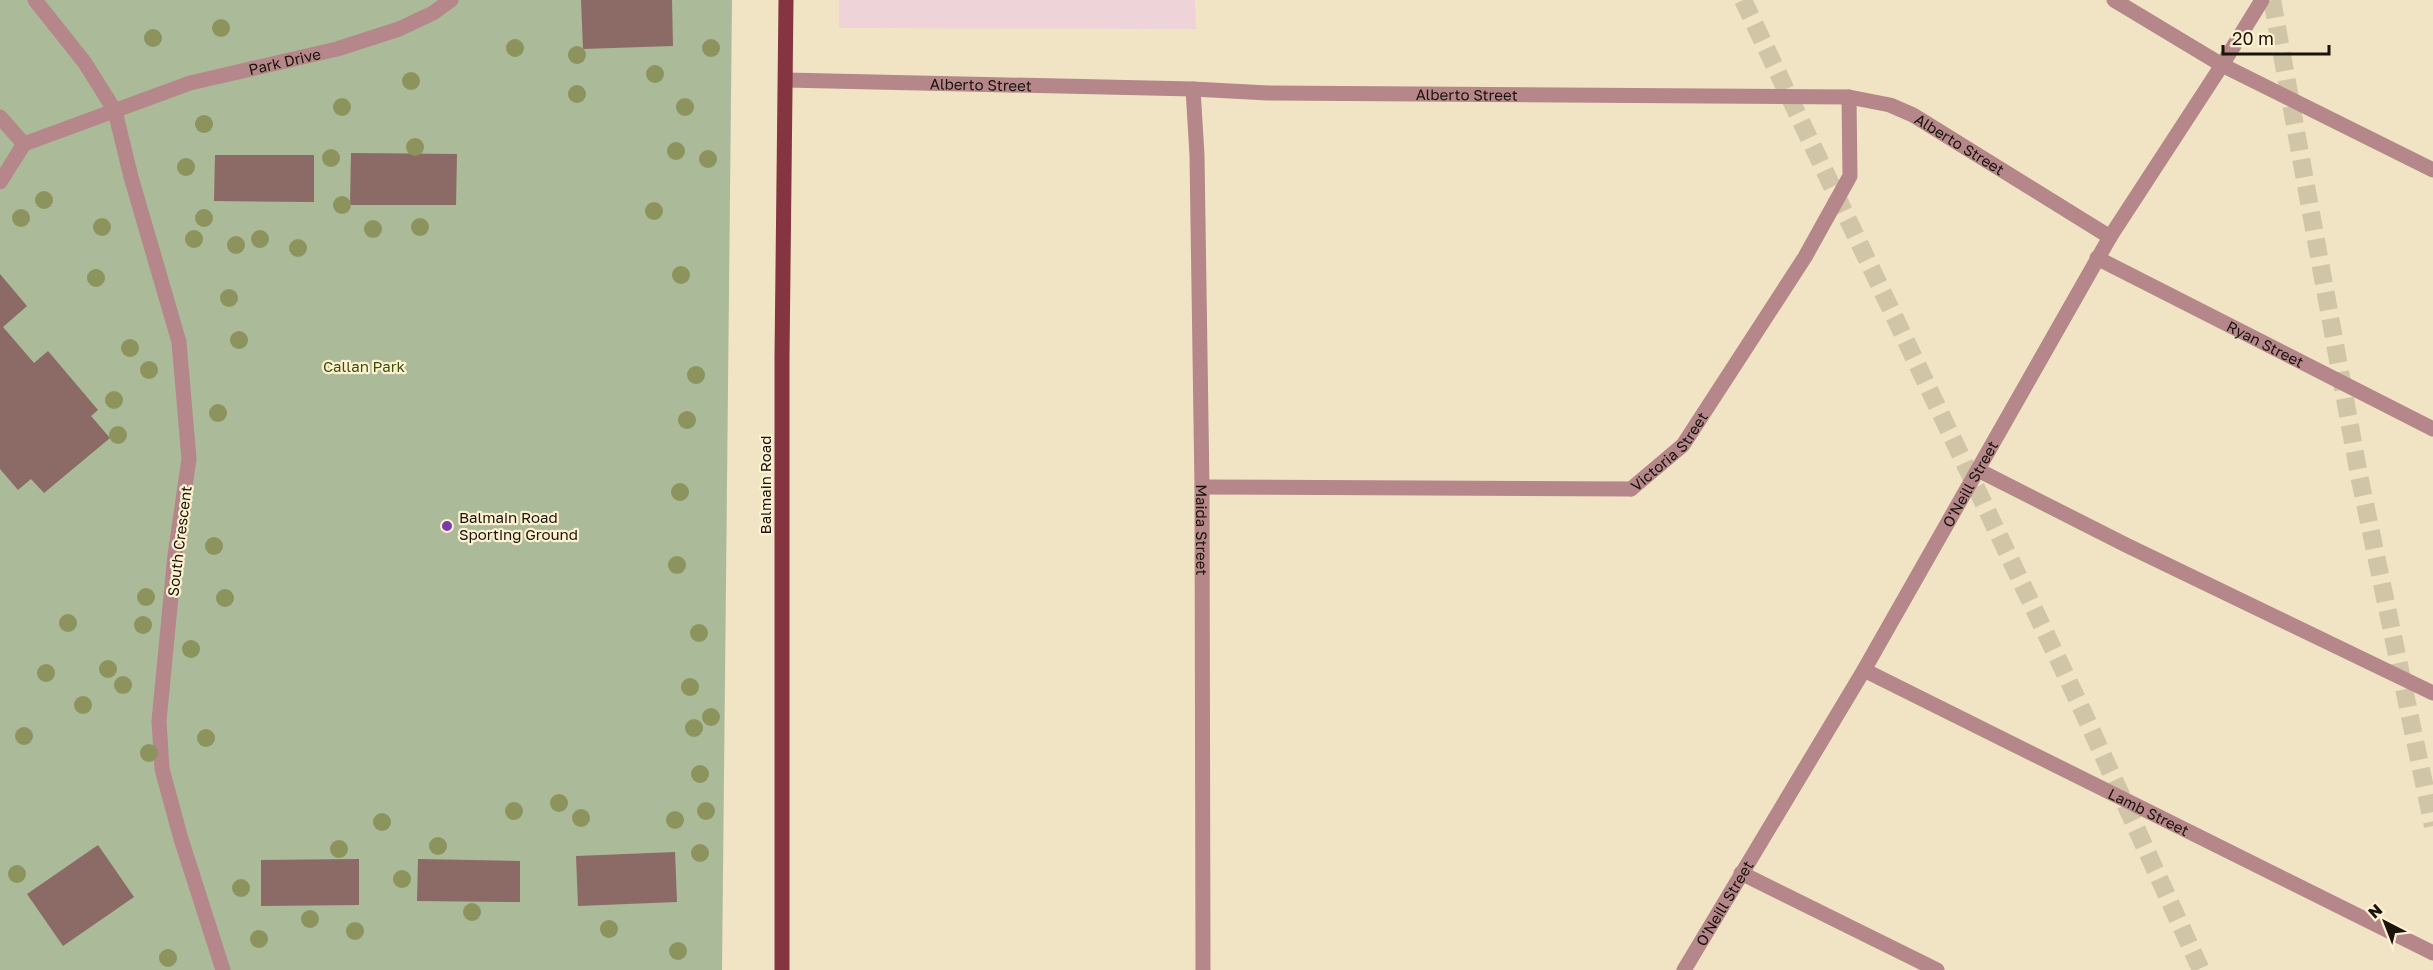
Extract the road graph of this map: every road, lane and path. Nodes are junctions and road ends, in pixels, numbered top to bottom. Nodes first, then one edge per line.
1 (34, 0) edge
2 (451, 0) edge
3 (786, 0) edge
4 (2114, 0) edge
5 (2262, 0) edge
6 (2222, 65) junction
7 (786, 80) junction
8 (1193, 89) junction
9 (1849, 98) junction
10 (115, 111) junction
11 (0, 117) edge
12 (24, 144) junction
13 (2433, 170) edge
14 (0, 182) edge
15 (2110, 237) junction
16 (2097, 258) junction
17 (2433, 429) edge
18 (1978, 470) junction
19 (1202, 487) junction
20 (1864, 670) junction
21 (2433, 693) edge
22 (1741, 873) junction
23 (2433, 953) edge
24 (223, 970) edge
25 (782, 970) edge
26 (1203, 970) edge
27 (1684, 970) edge
28 (1938, 970) edge

1 - 10 street, South Crescent
2 - 10 street, Park Drive
3 - 7 main road, Balmain Road
4 - 6 street
5 - 6 street, O'Neill Street
6 - 13 street
6 - 15 street, O'Neill Street
7 - 8 street, Alberto Street
7 - 25 main road, Balmain Road
8 - 9 street, Alberto Street
8 - 19 street, Maida Street
9 - 15 street, Alberto Street
9 - 19 street, Victoria Street
10 - 12 street, Park Drive
10 - 24 street, South Crescent
11 - 12 street
12 - 14 street
15 - 16 street, O'Neill Street
16 - 17 street, Ryan Street
16 - 18 street, O'Neill Street
18 - 20 street, O'Neill Street
18 - 21 street
19 - 26 street, Maida Street
20 - 22 street, O'Neill Street
20 - 23 street, Lamb Street
22 - 27 street, O'Neill Street
22 - 28 street

